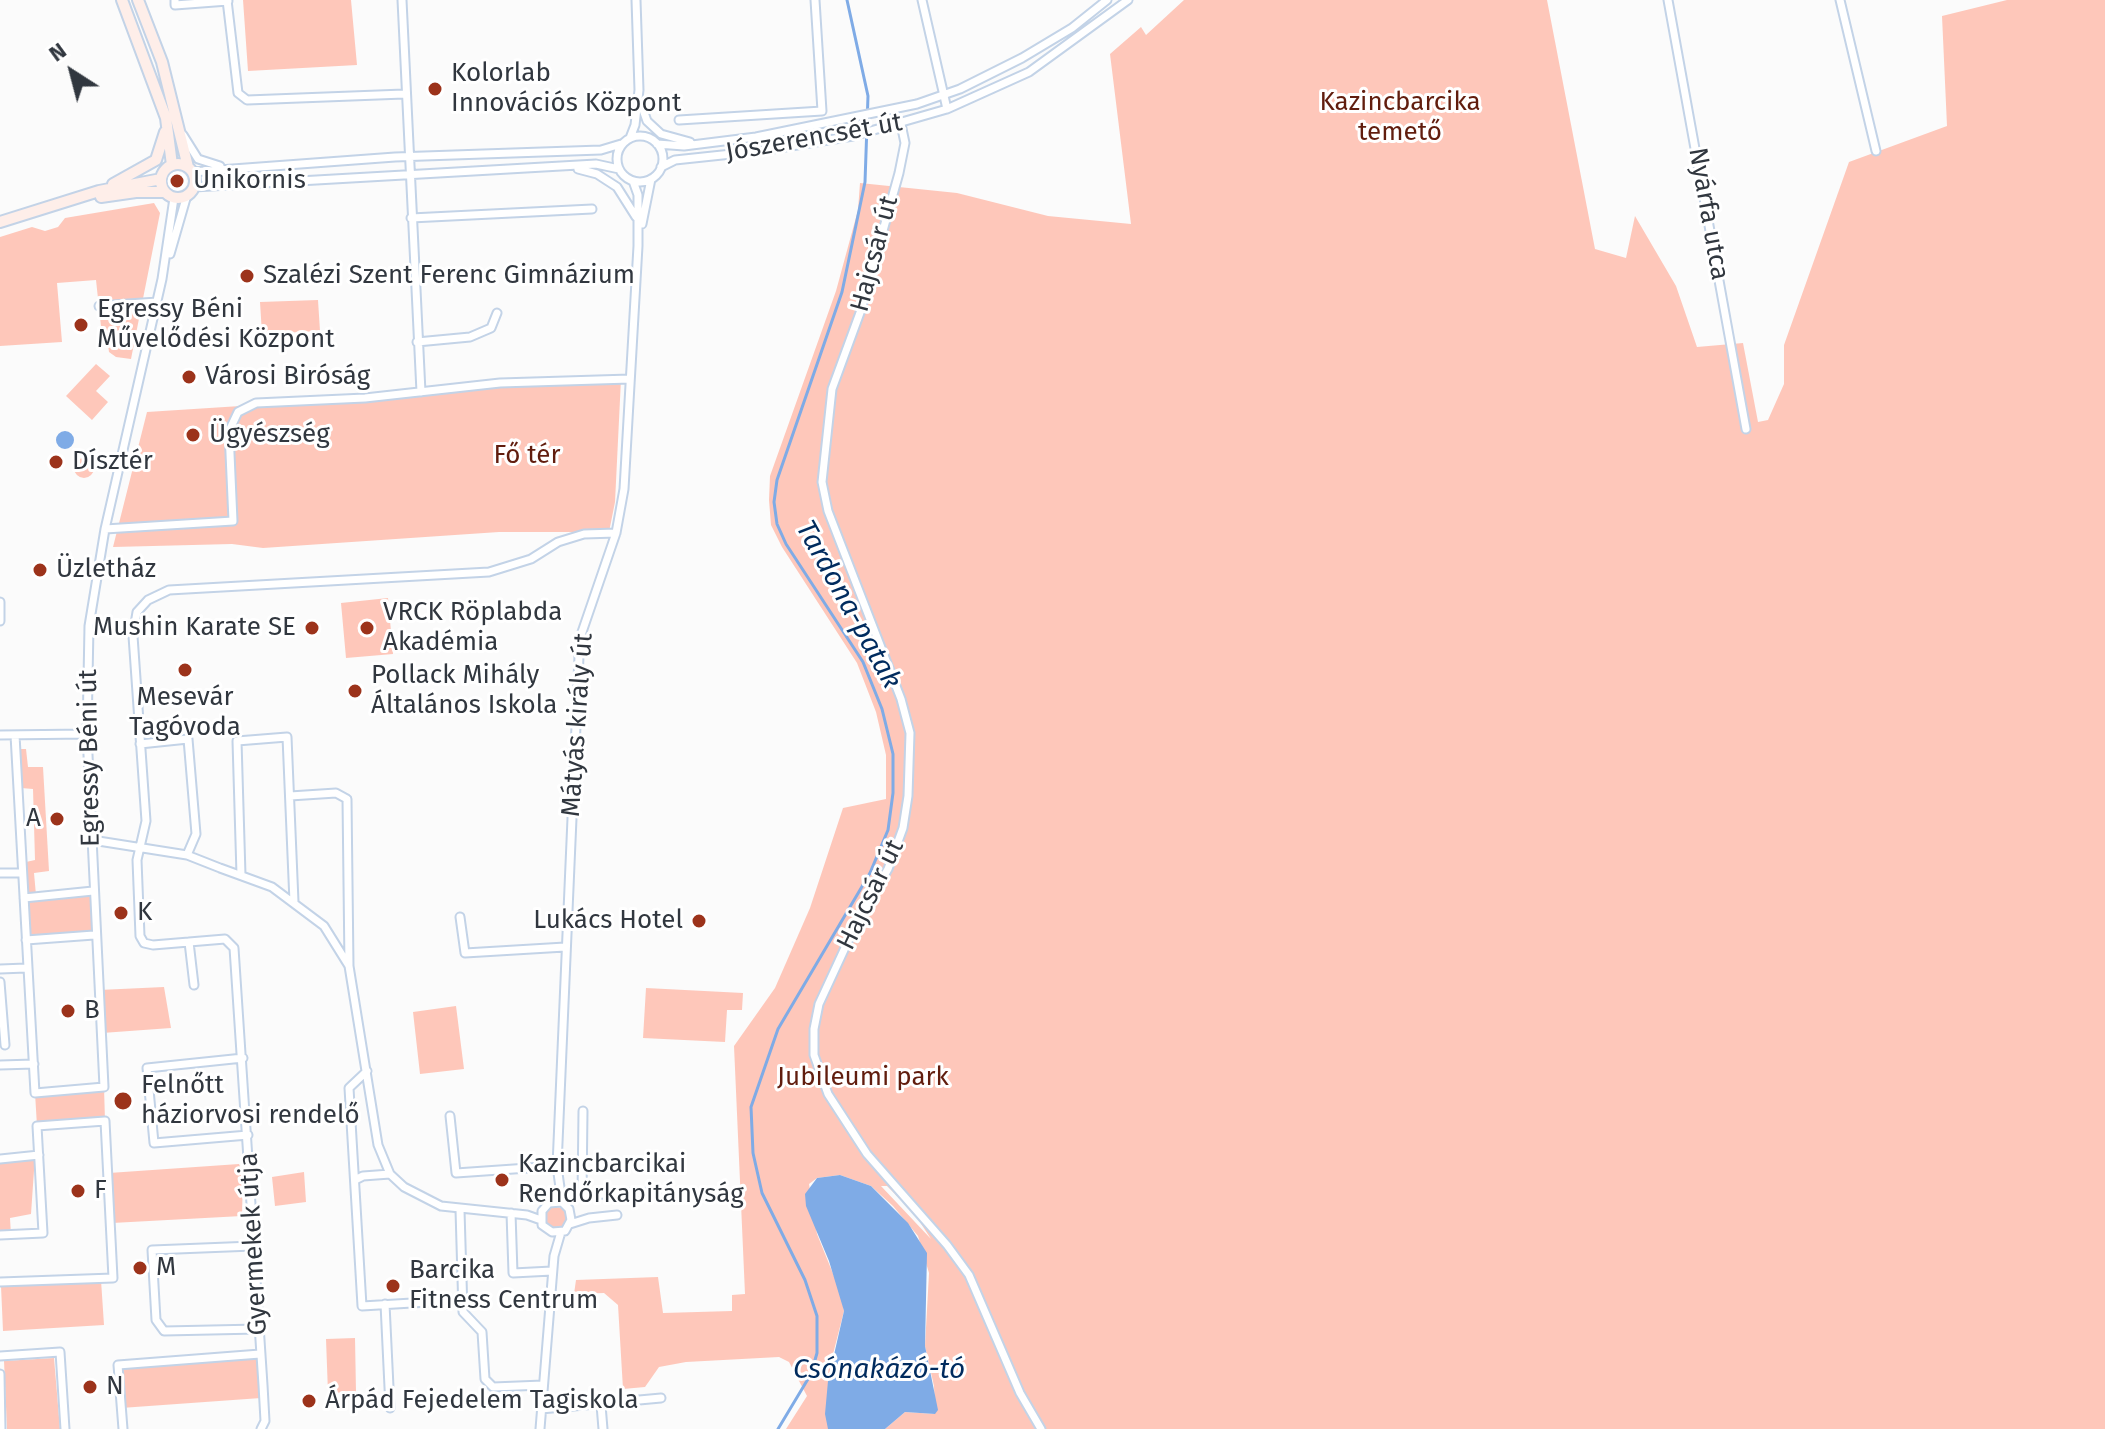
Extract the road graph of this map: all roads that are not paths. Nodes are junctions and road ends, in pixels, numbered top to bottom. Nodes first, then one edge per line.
1 (122, 0) edge
2 (138, 0) edge
3 (175, 0) edge
4 (228, 0) edge
5 (402, 0) edge
6 (636, 0) edge
7 (815, 0) edge
8 (922, 0) edge
9 (1107, 0) edge
10 (1128, 0) edge
11 (1668, 0) edge
12 (1840, 0) edge
13 (639, 90) junction
14 (404, 94) junction
15 (943, 96) junction
16 (947, 109) junction
17 (643, 111) junction
18 (166, 118) junction
19 (679, 120) dead end
20 (901, 124) junction
21 (182, 132) junction
22 (630, 138) junction
23 (655, 141) junction
24 (712, 142) junction
25 (621, 144) junction
26 (1876, 151) dead end
27 (407, 156) junction
28 (172, 165) junction
29 (234, 167) junction
30 (564, 167) junction
31 (661, 167) junction
32 (619, 169) junction
33 (190, 170) junction
34 (408, 174) junction
35 (161, 179) junction
36 (651, 179) junction
37 (633, 181) junction
38 (99, 191) junction
39 (191, 191) junction
40 (169, 195) junction
41 (64, 204) junction
42 (592, 209) dead end
43 (411, 218) junction
44 (0, 222) edge
45 (639, 222) junction
46 (638, 246) junction
47 (162, 279) junction
48 (157, 302) junction
49 (99, 306) dead end
50 (497, 313) dead end
51 (417, 342) junction
52 (630, 379) junction
53 (421, 392) junction
54 (1746, 429) dead end
55 (105, 529) junction
56 (616, 533) junction
57 (0, 602) edge
58 (0, 621) edge
59 (87, 734) junction
60 (0, 735) edge
61 (15, 735) junction
62 (140, 744) junction
63 (290, 796) junction
64 (92, 840) junction
65 (141, 847) junction
66 (187, 855) junction
67 (0, 873) edge
68 (22, 873) junction
69 (241, 875) junction
70 (93, 891) junction
71 (24, 898) junction
72 (294, 902) junction
73 (460, 917) dead end
74 (94, 935) junction
75 (26, 940) junction
76 (189, 942) junction
77 (565, 947) junction
78 (349, 966) junction
79 (26, 968) junction
80 (0, 969) edge
81 (0, 982) edge
82 (194, 985) dead end
83 (5, 1045) dead end
84 (243, 1058) junction
85 (34, 1064) junction
86 (0, 1065) edge
87 (367, 1071) junction
88 (583, 1111) dead end
89 (450, 1116) dead end
90 (248, 1135) junction
91 (39, 1155) junction
92 (0, 1159) edge
93 (557, 1166) junction
94 (390, 1174) junction
95 (557, 1179) junction
96 (355, 1180) junction
97 (656, 1192) dead end
98 (562, 1202) junction
99 (460, 1210) junction
100 (545, 1210) junction
101 (570, 1210) junction
102 (511, 1213) junction
103 (617, 1215) dead end
104 (589, 1218) junction
105 (570, 1224) junction
106 (554, 1232) junction
107 (0, 1235) edge
108 (253, 1246) junction
109 (552, 1271) junction
110 (0, 1282) edge
111 (462, 1300) junction
112 (385, 1304) junction
113 (258, 1329) junction
114 (260, 1354) junction
115 (0, 1356) edge
116 (0, 1374) edge
117 (543, 1385) junction
118 (661, 1398) dead end
119 (601, 1405) junction
120 (390, 1408) dead end
121 (541, 1409) junction
122 (1, 1429) edge
123 (65, 1429) edge
124 (123, 1429) edge
125 (261, 1429) edge
126 (540, 1429) edge
127 (603, 1429) edge
128 (1041, 1429) edge

1 - 18 street
2 - 21 street
3 - 4 street
4 - 14 street
5 - 14 street
6 - 13 street
7 - 19 street
8 - 15 street
9 - 15 street, Jószerencsét út
10 - 16 street, Jószerencsét út
11 - 54 street, Nyárfa utca
12 - 26 street
13 - 17 street
13 - 22 street
14 - 27 street
15 - 16 street
15 - 24 street, Jószerencsét út
16 - 20 street, Jószerencsét út
17 - 23 street
17 - 24 street
18 - 28 street
18 - 38 street
20 - 31 street, Jószerencsét út
20 - 128 street, Hajcsár út
21 - 29 street
21 - 33 street
22 - 23 street
22 - 25 street
23 - 24 street, Jószerencsét út
23 - 31 street
25 - 27 street
25 - 32 street
27 - 29 street
27 - 34 street
28 - 33 street
28 - 35 street
29 - 33 street
30 - 32 street
30 - 34 street
30 - 45 street
31 - 36 street
32 - 37 street
33 - 39 street
34 - 39 street
34 - 43 street
35 - 38 street
35 - 40 street
36 - 37 street
36 - 46 street
37 - 45 street, Mátyás király út
38 - 41 street
39 - 40 street
39 - 47 street
40 - 41 street
40 - 47 street, Egressy Béni út
41 - 44 street
42 - 43 street
43 - 51 street
45 - 46 street, Mátyás király út
46 - 52 street, Mátyás király út
47 - 48 street, Egressy Béni út
48 - 49 street
48 - 55 street, Egressy Béni út
50 - 51 street
51 - 53 street
52 - 53 street
52 - 56 street, Mátyás király út
53 - 55 street
55 - 59 street, Egressy Béni út
56 - 62 street
56 - 77 street, Mátyás király út
57 - 58 street
59 - 61 street
59 - 64 street, Egressy Béni út
60 - 61 street
61 - 68 street
62 - 65 street
62 - 66 street
63 - 69 street
63 - 72 street
63 - 78 street
64 - 65 street
64 - 70 street, Egressy Béni út
65 - 66 street
65 - 76 street
66 - 69 street
67 - 68 street
68 - 71 street
69 - 72 street
70 - 71 street
70 - 74 street, Egressy Béni út
71 - 75 street
72 - 78 street
73 - 77 street
74 - 75 street
74 - 85 street, Egressy Béni út
75 - 79 street
76 - 82 street
76 - 84 street, Gyermekek útja
77 - 93 street, Mátyás király út
78 - 87 street
79 - 80 street
79 - 85 street
81 - 83 street
84 - 90 street, Gyermekek útja
84 - 90 street
85 - 86 street
87 - 94 street
87 - 96 street
88 - 97 street
89 - 93 street
90 - 108 street, Gyermekek útja
91 - 92 street
91 - 107 street
91 - 110 street
93 - 95 street, Mátyás király út
94 - 96 street
94 - 99 street
95 - 98 street, Mátyás király út
95 - 100 street, Mátyás király út
96 - 112 street
98 - 100 street
98 - 101 street
99 - 102 street
99 - 111 street
100 - 102 street
100 - 106 street
101 - 104 street
101 - 105 street
102 - 109 street
103 - 104 street
104 - 105 street
105 - 106 street
106 - 109 street
108 - 113 street, Gyermekek útja
108 - 113 street
109 - 117 street
111 - 112 street
111 - 117 street
112 - 120 street
113 - 114 street, Gyermekek útja
114 - 124 street
114 - 125 street, Gyermekek útja
115 - 123 street
116 - 122 street
117 - 121 street
118 - 119 street
119 - 121 street
119 - 127 street
121 - 126 street

